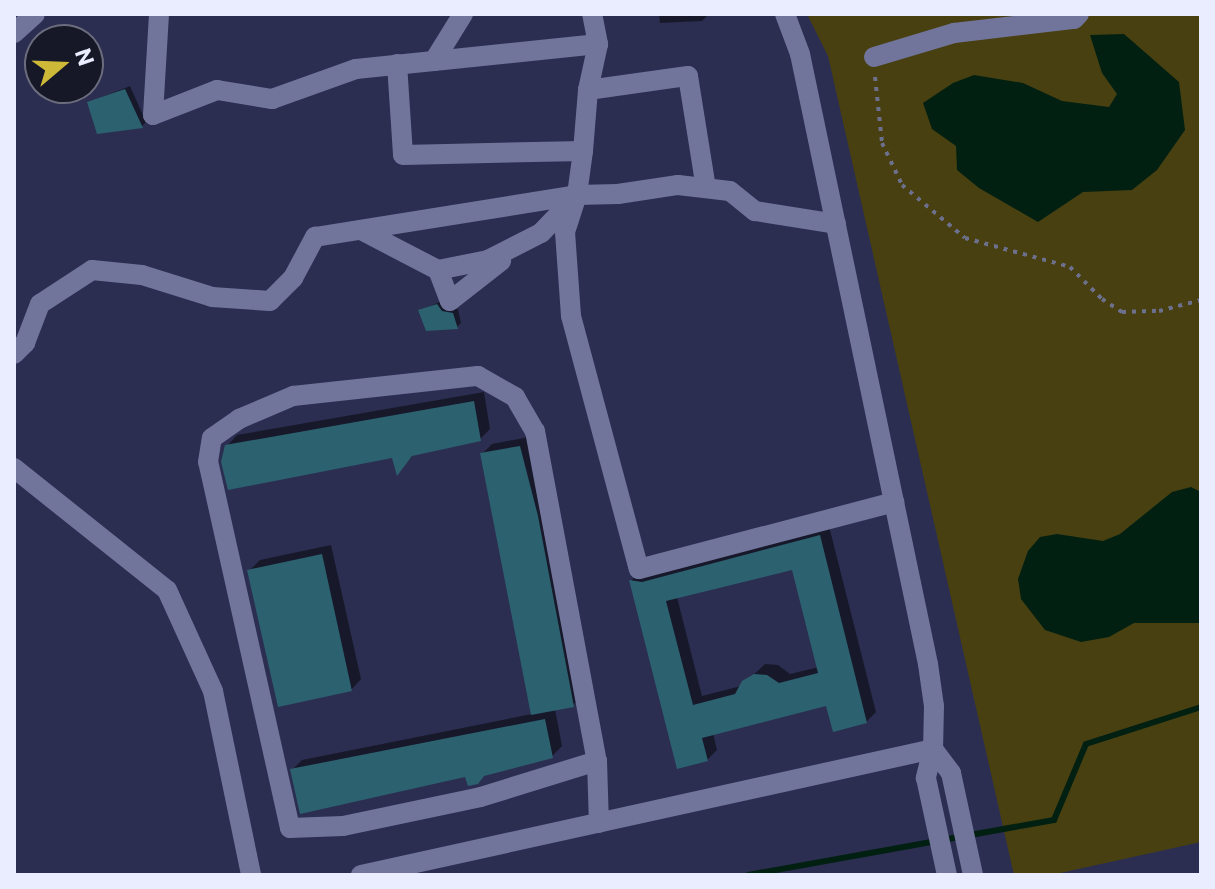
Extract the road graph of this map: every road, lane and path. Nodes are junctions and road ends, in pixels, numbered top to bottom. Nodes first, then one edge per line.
1 (35, 14) edge
2 (159, 14) edge
3 (463, 14) edge
4 (592, 14) edge
5 (785, 14) edge
6 (1079, 14) edge
7 (14, 33) edge
8 (598, 44) junction
9 (874, 57) joint
10 (434, 61) junction
11 (397, 64) junction
12 (588, 90) junction
13 (583, 151) junction
14 (706, 188) junction
15 (577, 195) junction
16 (836, 224) junction
17 (361, 230) junction
18 (526, 241) junction
19 (438, 270) junction
20 (1201, 300) edge
21 (14, 354) edge
22 (14, 468) edge
23 (894, 502) junction
24 (933, 749) junction
25 (597, 761) junction
26 (599, 823) junction
27 (972, 868) edge
28 (946, 870) edge
29 (251, 875) edge
30 (361, 875) edge

1 - 7 street
2 - 11 street
3 - 10 street
4 - 8 street
5 - 16 street
6 - 9 street
8 - 10 street
8 - 12 street
9 - 20 path
10 - 11 street
11 - 13 street
12 - 13 street
12 - 14 street
13 - 15 street
14 - 15 street
14 - 16 street
15 - 17 street
15 - 18 street
15 - 23 street
16 - 23 street
17 - 19 street
17 - 21 street
18 - 19 street
18 - 19 street
22 - 29 street
23 - 24 street
24 - 26 street
24 - 27 street
24 - 28 street
25 - 25 street
25 - 26 street
26 - 30 street

